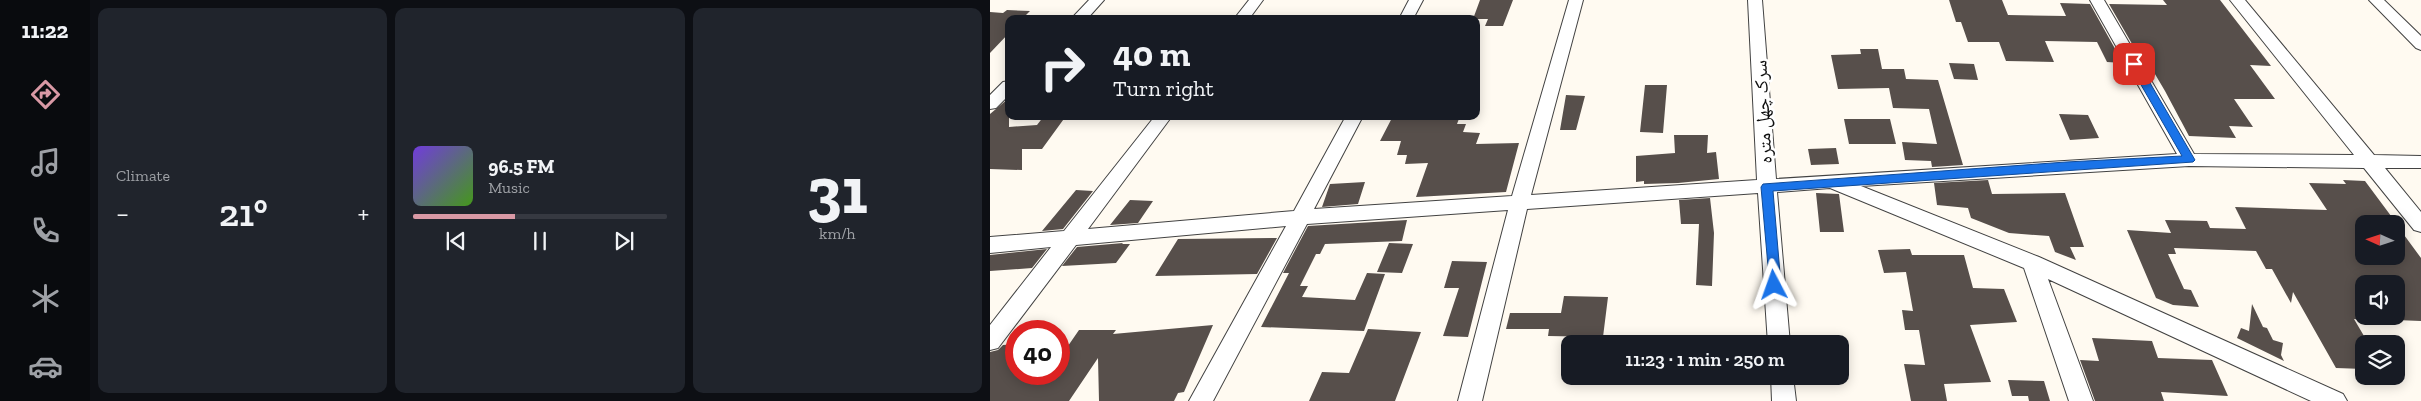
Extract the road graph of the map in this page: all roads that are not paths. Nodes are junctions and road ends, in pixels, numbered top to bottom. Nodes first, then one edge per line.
1 (1097, 0) edge
2 (1256, 0) edge
3 (1416, 0) edge
4 (1576, 0) edge
5 (1755, 0) edge
6 (2097, 0) edge
7 (2237, 0) edge
8 (2376, 0) edge
9 (1082, 15) edge
10 (1244, 15) edge
11 (1408, 15) edge
12 (2421, 45) edge
13 (1005, 90) edge
14 (990, 104) edge
15 (1161, 120) edge
16 (1353, 120) edge
17 (2189, 160) junction
18 (2368, 160) junction
19 (2421, 162) edge
20 (1834, 182) junction
21 (1767, 187) junction
22 (1519, 204) junction
23 (1302, 217) junction
24 (2421, 225) edge
25 (1070, 237) junction
26 (990, 245) edge
27 (2032, 263) junction
28 (1778, 335) edge
29 (990, 341) edge
30 (1783, 385) edge
31 (1201, 401) edge
32 (1470, 401) edge
33 (1784, 401) edge
34 (2081, 401) edge
35 (2335, 401) edge

1 - 9 street
2 - 10 street
3 - 11 street
4 - 22 street
5 - 21 street, سرک چهل متره
6 - 17 street
7 - 18 street
8 - 12 street
13 - 14 street
15 - 25 street
16 - 23 street
17 - 18 street
17 - 20 street
18 - 19 street
18 - 24 street
20 - 21 street
20 - 27 street
21 - 22 street
21 - 28 street, سرک چهل متره
22 - 23 street
22 - 32 street
23 - 25 street
23 - 31 street
25 - 26 street
25 - 29 street
27 - 34 street
27 - 35 street
30 - 33 street

